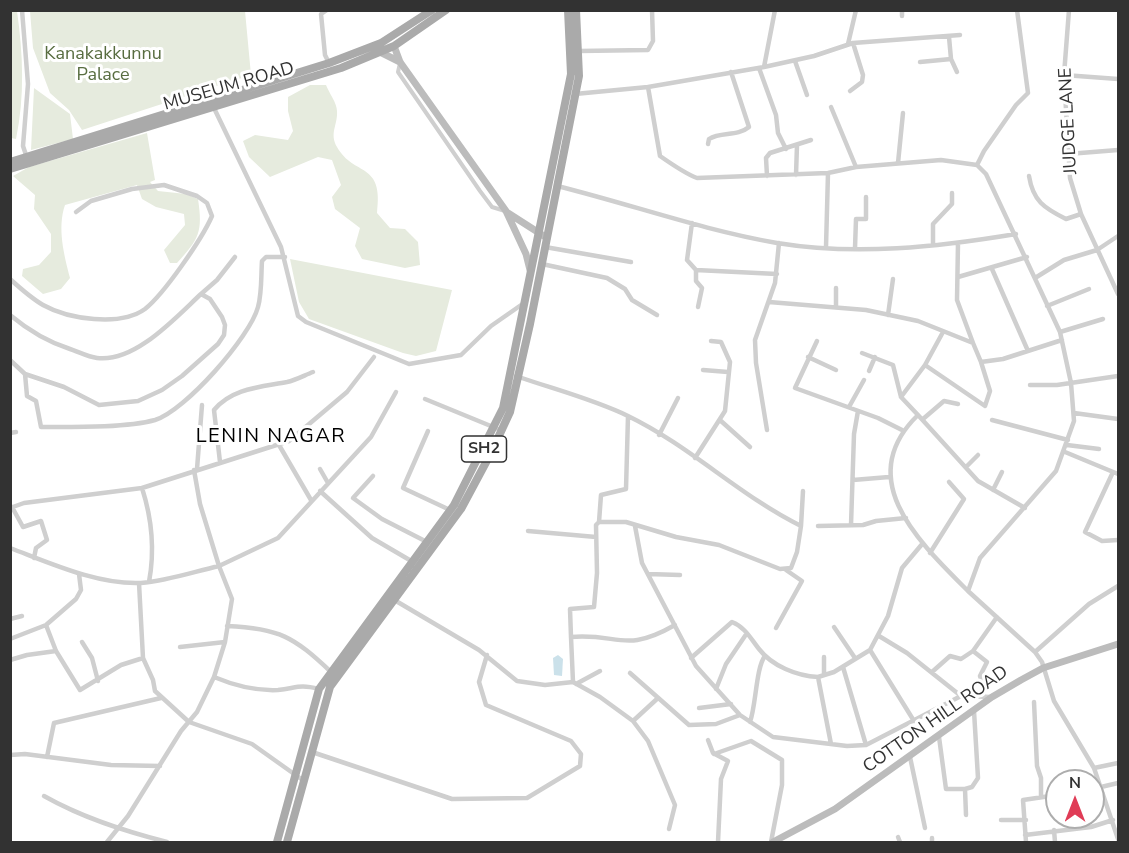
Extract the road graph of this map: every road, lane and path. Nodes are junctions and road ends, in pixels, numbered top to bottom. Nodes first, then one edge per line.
1 (22, 10) edge
2 (327, 10) edge
3 (432, 10) edge
4 (446, 10) edge
5 (568, 10) edge
6 (576, 10) edge
7 (652, 10) edge
8 (775, 10) edge
9 (856, 10) edge
10 (1017, 10) edge
11 (1069, 10) edge
12 (960, 35) dead end
13 (949, 37) junction
14 (851, 44) junction
15 (394, 46) junction
16 (579, 51) junction
17 (380, 52) junction
18 (951, 59) junction
19 (795, 61) junction
20 (400, 62) junction
21 (920, 62) dead end
22 (329, 63) junction
23 (761, 67) junction
24 (731, 72) junction
25 (957, 72) dead end
26 (1064, 75) junction
27 (1119, 79) edge
28 (648, 87) junction
29 (850, 91) dead end
30 (567, 94) junction
31 (576, 94) junction
32 (807, 95) dead end
33 (213, 106) junction
34 (831, 107) dead end
35 (903, 113) dead end
36 (812, 140) dead end
37 (708, 144) dead end
38 (797, 145) junction
39 (786, 149) junction
40 (1119, 150) edge
41 (1068, 154) junction
42 (26, 155) junction
43 (10, 162) edge
44 (898, 164) junction
45 (977, 165) junction
46 (856, 167) junction
47 (10, 169) edge
48 (828, 173) junction
49 (796, 175) junction
50 (767, 176) junction
51 (1029, 176) dead end
52 (553, 185) junction
53 (952, 194) dead end
54 (866, 197) dead end
55 (506, 211) junction
56 (76, 212) dead end
57 (1081, 214) junction
58 (692, 223) junction
59 (1016, 234) junction
60 (1119, 236) edge
61 (544, 237) junction
62 (779, 243) junction
63 (958, 243) junction
64 (933, 245) junction
65 (545, 247) junction
66 (826, 247) junction
67 (855, 248) junction
68 (1096, 250) junction
69 (235, 256) dead end
70 (285, 257) junction
71 (1027, 257) junction
72 (631, 262) dead end
73 (542, 264) junction
74 (992, 269) junction
75 (696, 270) junction
76 (777, 273) junction
77 (531, 277) junction
78 (958, 277) junction
79 (1035, 278) junction
80 (10, 279) edge
81 (893, 279) dead end
82 (836, 288) dead end
83 (1089, 290) dead end
84 (201, 294) junction
85 (1119, 294) edge
86 (525, 302) junction
87 (769, 302) junction
88 (836, 306) junction
89 (1047, 306) junction
90 (698, 307) dead end
91 (10, 315) edge
92 (657, 315) dead end
93 (888, 315) junction
94 (1103, 319) dead end
95 (943, 332) junction
96 (1060, 332) junction
97 (1062, 340) junction
98 (711, 341) dead end
99 (817, 341) dead end
100 (973, 343) junction
101 (1028, 351) junction
102 (862, 352) dead end
103 (374, 357) dead end
104 (808, 357) junction
105 (875, 357) junction
106 (10, 360) edge
107 (981, 362) junction
108 (925, 365) junction
109 (702, 370) dead end
110 (836, 370) dead end
111 (869, 371) dead end
112 (313, 372) dead end
113 (728, 372) junction
114 (25, 374) junction
115 (515, 375) junction
116 (1119, 376) edge
117 (864, 380) dead end
118 (1071, 383) junction
119 (1030, 385) dead end
120 (396, 392) dead end
121 (902, 397) junction
122 (678, 398) dead end
123 (425, 399) dead end
124 (958, 404) dead end
125 (202, 405) dead end
126 (849, 407) junction
127 (858, 411) junction
128 (1074, 413) junction
129 (918, 414) junction
130 (628, 416) junction
131 (922, 419) junction
132 (1119, 419) edge
133 (992, 420) dead end
134 (721, 421) junction
135 (494, 427) junction
136 (767, 430) dead end
137 (902, 430) junction
138 (428, 431) dead end
139 (503, 431) junction
140 (659, 435) junction
141 (1068, 443) junction
142 (279, 445) junction
143 (750, 447) dead end
144 (1099, 449) dead end
145 (1065, 452) junction
146 (978, 455) dead end
147 (694, 458) junction
148 (220, 462) junction
149 (966, 467) junction
150 (196, 469) junction
151 (320, 469) dead end
152 (1002, 472) dead end
153 (1113, 472) junction
154 (1119, 474) edge
155 (374, 476) dead end
156 (889, 477) junction
157 (853, 480) junction
158 (949, 482) dead end
159 (328, 483) junction
160 (142, 488) junction
161 (993, 490) junction
162 (320, 491) junction
163 (802, 491) dead end
164 (311, 500) junction
165 (11, 507) edge
166 (1025, 508) junction
167 (454, 513) junction
168 (906, 518) junction
169 (599, 522) junction
170 (851, 525) junction
171 (636, 526) junction
172 (801, 526) junction
173 (818, 526) dead end
174 (528, 531) dead end
175 (596, 537) junction
176 (1119, 540) edge
177 (428, 542) junction
178 (923, 543) junction
179 (10, 548) edge
180 (930, 553) junction
181 (34, 558) junction
182 (414, 562) junction
183 (219, 566) junction
184 (786, 570) junction
185 (79, 574) junction
186 (648, 574) junction
187 (680, 575) dead end
188 (149, 582) junction
189 (139, 583) junction
190 (1119, 586) edge
191 (968, 591) junction
192 (396, 601) junction
193 (22, 616) dead end
194 (997, 617) junction
195 (10, 620) edge
196 (46, 625) junction
197 (675, 625) junction
198 (227, 626) junction
199 (834, 627) dead end
200 (776, 628) dead end
201 (747, 633) junction
202 (879, 636) junction
203 (571, 637) junction
204 (10, 639) edge
205 (82, 642) dead end
206 (225, 642) junction
207 (1119, 644) edge
208 (180, 647) dead end
209 (870, 650) junction
210 (56, 651) junction
211 (973, 651) junction
212 (1035, 652) junction
213 (487, 656) junction
214 (765, 656) junction
215 (824, 657) dead end
216 (143, 658) junction
217 (692, 658) junction
218 (855, 658) junction
219 (10, 660) edge
220 (843, 667) junction
221 (1043, 668) junction
222 (600, 671) dead end
223 (331, 672) junction
224 (932, 672) junction
225 (630, 673) dead end
226 (821, 676) junction
227 (214, 677) junction
228 (98, 681) junction
229 (575, 683) junction
230 (319, 689) junction
231 (716, 689) junction
232 (961, 696) junction
233 (983, 696) junction
234 (992, 697) junction
235 (161, 698) junction
236 (658, 698) junction
237 (1034, 702) dead end
238 (731, 704) junction
239 (699, 708) dead end
240 (974, 711) junction
241 (740, 715) junction
242 (633, 721) junction
243 (914, 721) junction
244 (189, 722) junction
245 (750, 722) junction
246 (939, 737) junction
247 (708, 740) dead end
248 (831, 744) junction
249 (866, 745) junction
250 (312, 752) junction
251 (714, 754) junction
252 (10, 755) edge
253 (47, 757) junction
254 (910, 757) junction
255 (1119, 763) edge
256 (160, 766) junction
257 (1094, 768) joint
258 (296, 776) junction
259 (304, 781) junction
260 (965, 789) junction
261 (44, 796) dead end
262 (1045, 796) edge
263 (1041, 797) junction
264 (1105, 798) edge
265 (1119, 813) edge
266 (966, 815) dead end
267 (1112, 818) junction
268 (1001, 820) dead end
269 (1026, 820) junction
270 (925, 828) dead end
271 (116, 829) junction
272 (669, 829) dead end
273 (1054, 830) junction
274 (1025, 836) junction
275 (1119, 839) edge
276 (107, 843) edge
277 (167, 843) edge
278 (277, 843) edge
279 (287, 843) edge
280 (718, 843) edge
281 (772, 843) edge
282 (1026, 843) edge
283 (1055, 843) edge

1 - 42 street
2 - 22 street
3 - 22 main road, MUSEUM ROAD
4 - 15 main road, MUSEUM ROAD
5 - 30 main road
6 - 16 main road
7 - 16 street
8 - 23 street
9 - 14 street
10 - 45 street
11 - 26 street, JUDGE LANE
12 - 13 street
13 - 14 street
13 - 18 street
14 - 19 street
14 - 29 street
15 - 17 main road, MUSEUM ROAD
15 - 20 main road
16 - 31 main road
17 - 20 main road
17 - 33 main road, MUSEUM ROAD
18 - 21 street
18 - 25 street
19 - 23 street
19 - 32 street
20 - 55 main road
22 - 42 main road, MUSEUM ROAD
23 - 24 street
23 - 39 street
24 - 28 street
24 - 37 street
26 - 27 street
26 - 41 street, JUDGE LANE
28 - 31 street
28 - 50 street
30 - 31 street
30 - 52 main road
31 - 52 main road
33 - 47 main road, MUSEUM ROAD
33 - 70 street
34 - 46 street
35 - 44 street
36 - 38 street
38 - 39 street
38 - 49 street
39 - 50 street
40 - 41 street
41 - 57 street, JUDGE LANE
42 - 43 main road, MUSEUM ROAD
44 - 45 street
44 - 46 street
45 - 59 street
46 - 48 street
48 - 49 street
48 - 66 street
49 - 50 street
51 - 57 street
52 - 58 street
52 - 61 main road
53 - 64 street
54 - 67 street
55 - 61 main road
55 - 77 main road
56 - 80 street
57 - 68 street, JUDGE LANE
58 - 62 street
58 - 75 street
59 - 63 street
59 - 71 street
60 - 68 street
61 - 65 main road
61 - 77 main road, SH2
62 - 66 street
62 - 76 street
63 - 64 street
63 - 78 street
64 - 67 street
65 - 72 street
65 - 73 main road
66 - 67 street
68 - 79 street
68 - 85 street, JUDGE LANE
69 - 84 street
70 - 86 street
70 - 114 street
71 - 74 street
71 - 79 street
73 - 92 street
73 - 115 main road
74 - 78 street
74 - 101 street
75 - 76 street
75 - 90 street
76 - 87 street
77 - 86 main road, SH2
78 - 100 street
79 - 89 street
81 - 93 street
82 - 88 street
83 - 89 street
84 - 91 street
84 - 114 street
86 - 115 main road, SH2
87 - 88 street
87 - 136 street
88 - 93 street
89 - 96 street
93 - 95 street
94 - 96 street
95 - 100 street
95 - 108 street
96 - 97 street
97 - 101 street
97 - 118 street
98 - 113 street
99 - 104 street
100 - 107 street
101 - 107 street
102 - 105 street
103 - 142 street
104 - 110 street
104 - 126 street
105 - 111 street
105 - 121 street
106 - 114 street
107 - 108 street
108 - 121 street
109 - 113 street
112 - 148 street
113 - 134 street
115 - 130 street
115 - 135 main road, SH2
115 - 139 main road
116 - 118 street
117 - 126 street
118 - 119 street
118 - 128 street
120 - 159 street
121 - 129 street
122 - 140 street
123 - 135 street
124 - 131 street
125 - 150 street
126 - 127 street
127 - 137 street
127 - 157 street
128 - 132 street
128 - 141 street
129 - 131 street
129 - 137 street
130 - 140 street
130 - 169 street
131 - 149 street
133 - 141 street
134 - 143 street
134 - 147 street
135 - 139 street
135 - 167 main road, SH2
137 - 156 street
138 - 167 street
139 - 167 main road
140 - 147 street
141 - 144 street
141 - 145 street
142 - 148 street
142 - 164 street
145 - 153 street
145 - 166 street
146 - 149 street
147 - 172 street
148 - 150 street
149 - 161 street
150 - 160 street
150 - 183 street
151 - 159 street
152 - 161 street
153 - 154 street
153 - 176 street
155 - 177 street
156 - 157 street
156 - 168 street
157 - 170 street
158 - 180 street
159 - 162 street
160 - 165 street
160 - 188 street
161 - 166 street
162 - 164 street
162 - 182 street
163 - 172 street
164 - 183 street
165 - 181 street
166 - 191 street
167 - 177 main road, SH2
167 - 192 main road
168 - 170 street
168 - 178 street
169 - 171 street
169 - 175 street
170 - 173 street
171 - 184 street
171 - 186 street
172 - 184 street
174 - 175 street
175 - 203 street
177 - 182 main road, SH2
178 - 180 street
178 - 202 street
179 - 181 street
180 - 191 street
181 - 185 street
182 - 223 main road, SH2
183 - 188 street
183 - 198 street
184 - 200 street
185 - 189 street
185 - 196 street
186 - 187 street
186 - 197 street
188 - 189 street
189 - 216 street
190 - 212 street
191 - 194 street
192 - 213 street
192 - 250 main road
193 - 195 street
194 - 211 street
194 - 212 street
196 - 204 street
196 - 210 street
197 - 203 street
197 - 217 street
198 - 206 street
198 - 223 street
199 - 218 street
201 - 214 street
201 - 217 street
201 - 231 street
202 - 209 street
202 - 224 street
203 - 229 street
205 - 228 street
206 - 208 street
206 - 227 street
207 - 221 main road, COTTON HILL ROAD
209 - 218 street
209 - 243 street
210 - 219 street
210 - 228 street
211 - 224 street
211 - 233 street
212 - 221 street
213 - 229 street
213 - 250 street
214 - 226 street
214 - 245 street
215 - 226 street
216 - 228 street
216 - 235 street
217 - 231 street
218 - 220 street
220 - 226 street
220 - 249 street
221 - 234 main road, COTTON HILL ROAD
221 - 257 street
222 - 229 street
223 - 230 main road, SH2
224 - 232 street
225 - 236 street
226 - 248 street
227 - 230 street
227 - 244 street
229 - 242 street
230 - 258 main road, SH2
231 - 238 street
232 - 233 street
232 - 243 street
233 - 234 street
234 - 240 main road, COTTON HILL ROAD
235 - 244 street
235 - 253 street
236 - 241 street
236 - 242 street
237 - 263 street
238 - 239 street
238 - 241 street
240 - 246 main road, COTTON HILL ROAD
240 - 260 street
241 - 245 street
242 - 272 street
243 - 249 street
244 - 256 street
244 - 258 street
245 - 248 street
246 - 254 main road, COTTON HILL ROAD
246 - 260 street
247 - 251 street
248 - 249 street
250 - 259 main road
251 - 280 street
251 - 281 street
252 - 253 street
253 - 256 street
254 - 270 street
254 - 281 main road, COTTON HILL ROAD
255 - 257 street
256 - 271 street
258 - 259 street
258 - 278 main road, SH2
259 - 279 main road
260 - 266 street
261 - 271 street
262 - 263 street
263 - 269 street
264 - 267 street
265 - 267 street
267 - 273 street
267 - 275 street
268 - 269 street
269 - 274 street
271 - 276 street
271 - 277 street
273 - 274 street
273 - 283 street
274 - 282 street

